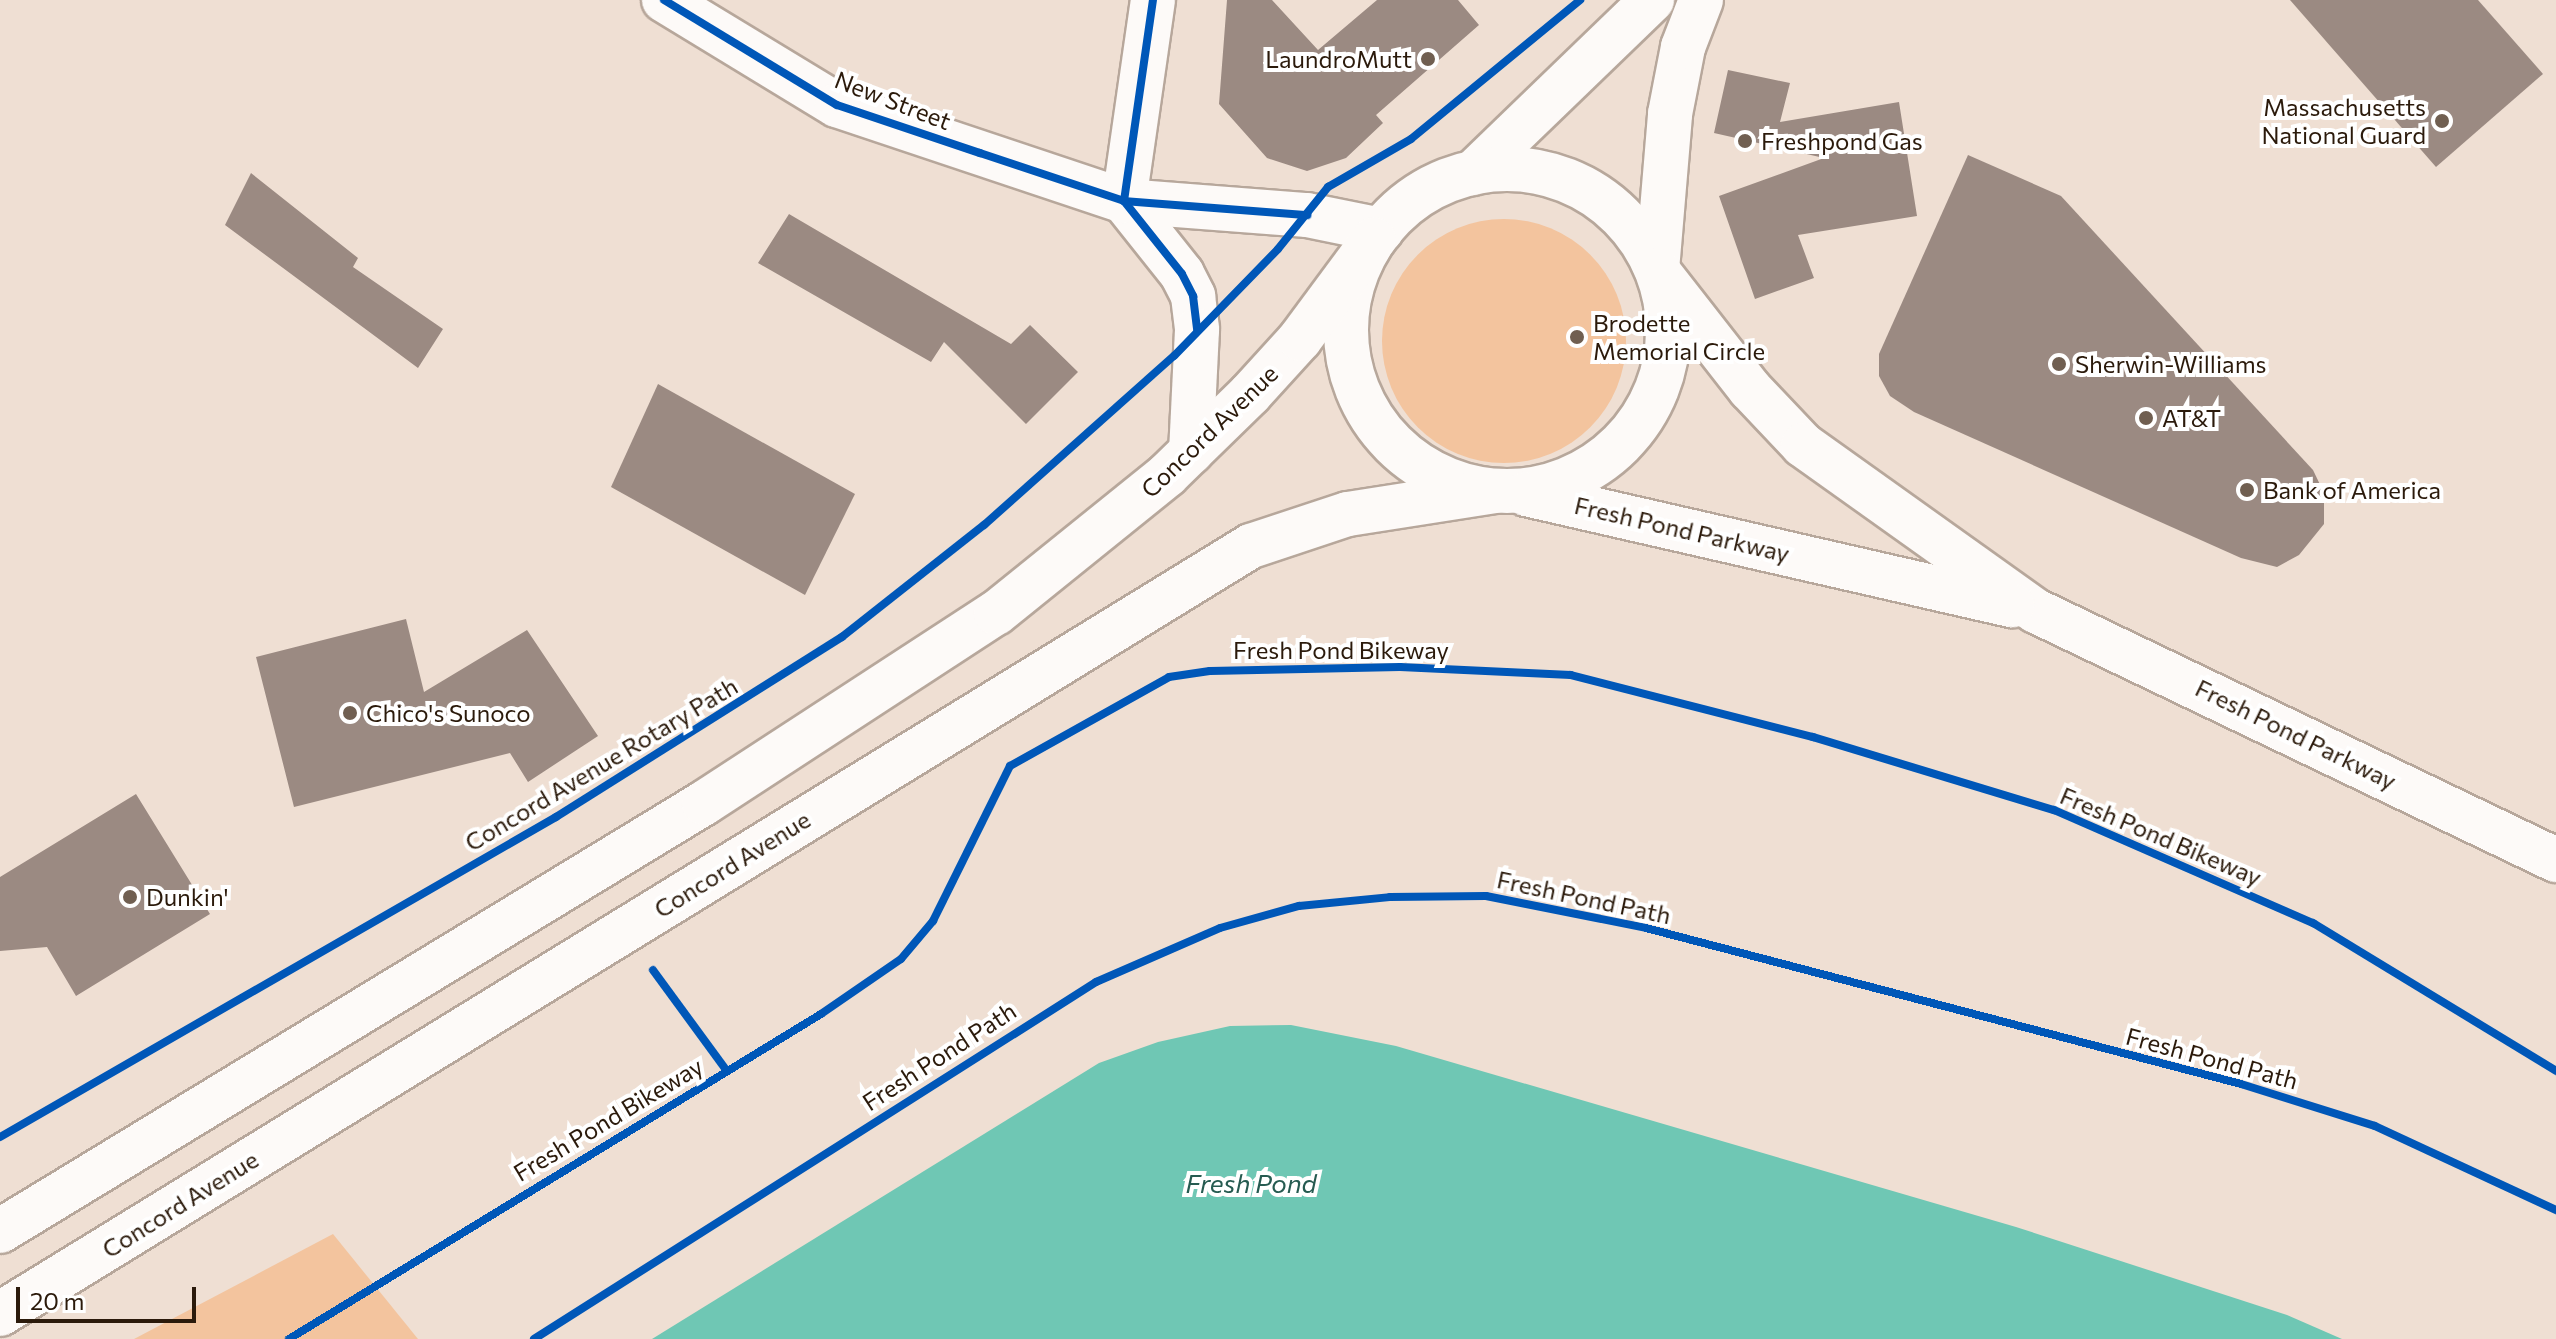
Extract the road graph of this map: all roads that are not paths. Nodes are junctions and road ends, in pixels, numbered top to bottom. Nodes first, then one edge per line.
1 (664, 0) edge
2 (1153, 0) edge
3 (1652, 0) edge
4 (1701, 0) edge
5 (1473, 173) junction
6 (1124, 201) junction
7 (1377, 235) junction
8 (1657, 270) junction
9 (1191, 452) junction
10 (1505, 491) junction
11 (2036, 611) junction
12 (2556, 860) edge
13 (0, 1231) edge
14 (0, 1314) edge

1 - 6 main road, New Street
2 - 6 main road
3 - 5 main road
4 - 8 main road
5 - 7 main road
5 - 8 main road
6 - 7 main road, New Street
6 - 9 main road
7 - 9 main road, Concord Avenue
7 - 10 main road, Fresh Pond Parkway
8 - 10 main road, Concord Avenue
8 - 11 main road, Fresh Pond Parkway
9 - 13 main road, Concord Avenue
10 - 11 main road, Fresh Pond Parkway
10 - 14 main road, Concord Avenue
11 - 12 main road, Fresh Pond Parkway

